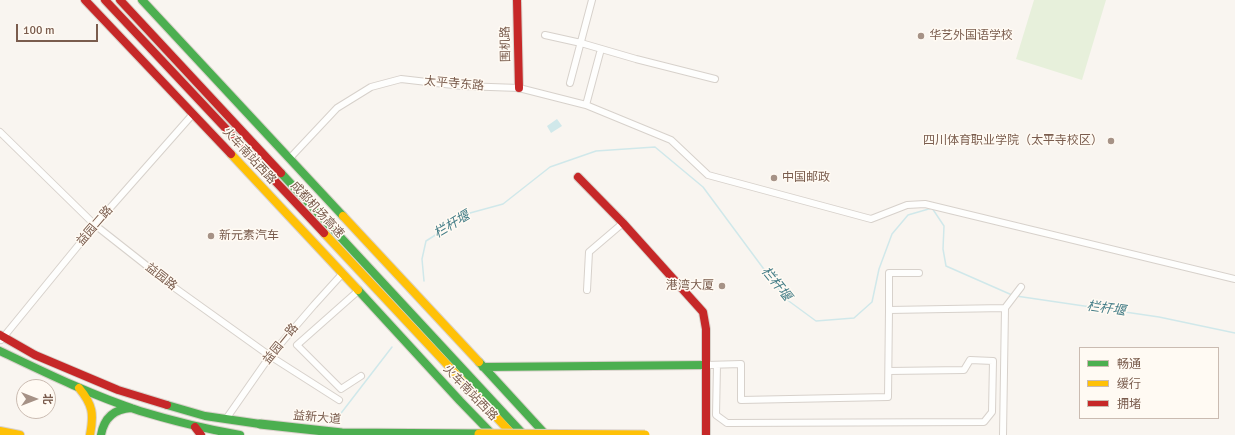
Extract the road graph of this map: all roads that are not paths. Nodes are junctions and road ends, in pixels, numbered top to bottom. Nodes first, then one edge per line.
1 (85, 0) edge
2 (105, 0) edge
3 (120, 0) edge
4 (142, 0) edge
5 (517, 0) edge
6 (592, 0) edge
7 (544, 35) dead end
8 (580, 43) junction
9 (601, 49) junction
10 (715, 79) dead end
11 (570, 83) dead end
12 (519, 88) junction
13 (586, 105) junction
14 (193, 114) junction
15 (0, 132) edge
16 (290, 158) junction
17 (578, 177) dead end
18 (623, 223) junction
19 (94, 225) junction
20 (343, 273) junction
21 (918, 273) dead end
22 (1235, 279) edge
23 (1021, 287) dead end
24 (358, 290) junction
25 (587, 290) dead end
26 (1005, 308) junction
27 (889, 310) junction
28 (288, 335) junction
29 (1, 338) edge
30 (297, 345) junction
31 (0, 351) edge
32 (270, 356) junction
33 (706, 365) junction
34 (717, 365) junction
35 (483, 367) junction
36 (889, 371) junction
37 (361, 376) dead end
38 (80, 388) junction
39 (339, 400) dead end
40 (133, 408) junction
41 (226, 419) junction
42 (195, 427) junction
43 (0, 431) edge
44 (20, 435) edge
45 (90, 435) edge
46 (101, 435) edge
47 (201, 435) edge
48 (240, 435) edge
49 (493, 435) edge
50 (513, 435) edge
51 (524, 435) edge
52 (546, 435) edge
53 (645, 435) edge
54 (649, 435) edge
55 (706, 435) edge
56 (1003, 435) edge

1 - 14 main road, 火车南站西路
2 - 50 main road, 成都机场高速
3 - 51 main road, 成都机场高速
4 - 16 main road
5 - 12 main road, 围机路
6 - 8 street
7 - 8 street
8 - 9 street
8 - 11 street
9 - 10 street
9 - 13 street
12 - 13 street, 太平寺东路
12 - 16 street, 太平寺东路
13 - 22 street, 太平寺东路
14 - 19 street, 益园二路
14 - 20 main road, 火车南站西路
15 - 19 street, 益园路
16 - 35 main road
17 - 18 main road
18 - 25 street
18 - 33 main road
19 - 29 street, 益园二路
19 - 32 street, 益园路
20 - 24 main road, 火车南站西路
20 - 28 street, 益园一路
21 - 27 street
23 - 26 street
24 - 30 street
24 - 49 main road, 火车南站西路
26 - 27 street
26 - 56 street
27 - 36 street
28 - 30 street
28 - 32 street, 益园一路
29 - 41 main road, 益新大道
30 - 37 street
31 - 38 main road
32 - 39 street, 益园路
32 - 41 street, 益园一路
33 - 34 street
33 - 35 main road
33 - 55 main road
34 - 36 street
34 - 36 street
35 - 52 main road
38 - 40 main road
38 - 45 main road
40 - 42 main road
40 - 46 main road
41 - 53 main road, 益新大道, bridge
42 - 47 main road
42 - 48 main road
43 - 44 main road
53 - 54 main road, 益新大道

